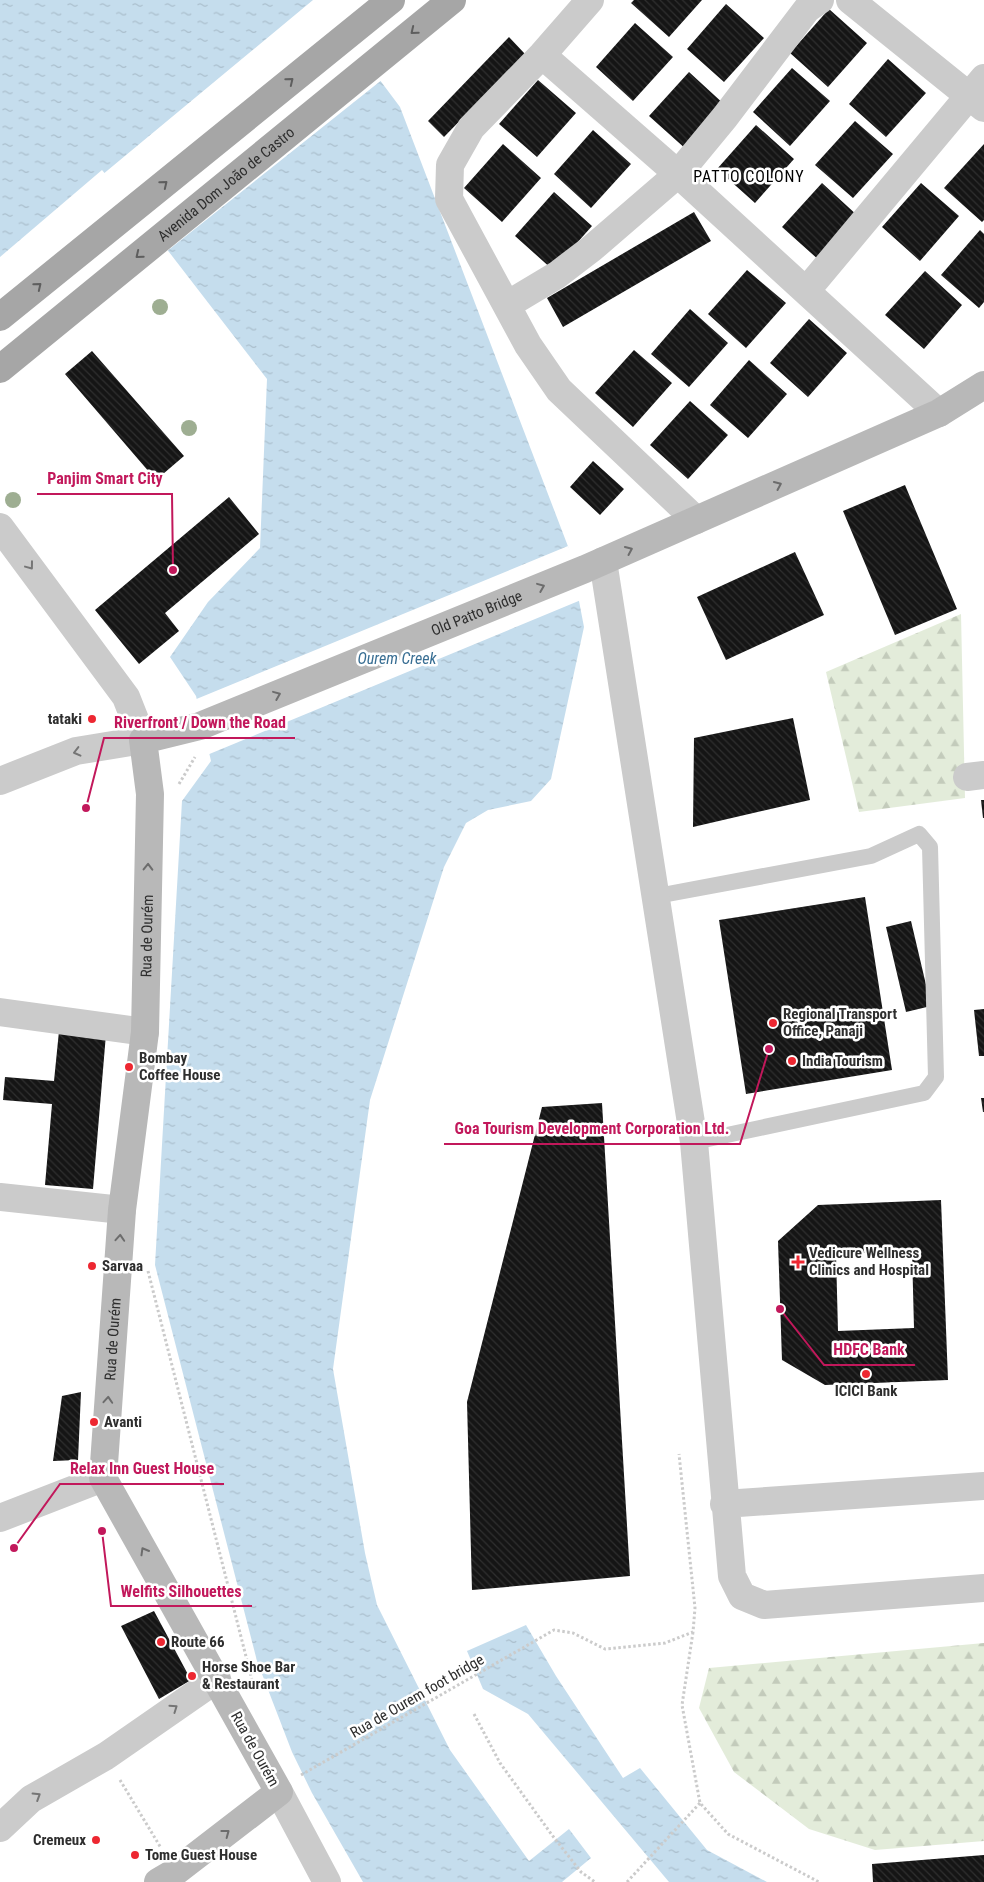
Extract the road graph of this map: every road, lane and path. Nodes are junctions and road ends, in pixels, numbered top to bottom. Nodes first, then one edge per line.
1 (390, 0) edge
2 (452, 0) edge
3 (590, 0) edge
4 (820, 0) edge
5 (850, 0) edge
6 (542, 55) junction
7 (980, 94) edge
8 (678, 174) junction
9 (806, 290) junction
10 (508, 305) junction
11 (0, 317) edge
12 (0, 369) edge
13 (984, 385) edge
14 (939, 413) junction
15 (696, 520) junction
16 (0, 527) edge
17 (594, 565) junction
18 (142, 740) junction
19 (197, 755) dead end
20 (0, 780) edge
21 (178, 786) dead end
22 (657, 896) junction
23 (0, 1012) edge
24 (145, 1032) junction
25 (694, 1142) junction
26 (0, 1197) edge
27 (122, 1210) junction
28 (147, 1266) dead end
29 (679, 1454) dead end
30 (103, 1478) junction
31 (984, 1486) edge
32 (724, 1504) junction
33 (0, 1518) edge
34 (984, 1588) edge
35 (693, 1632) junction
36 (217, 1678) junction
37 (255, 1692) dead end
38 (474, 1714) dead end
39 (106, 1756) junction
40 (301, 1775) dead end
41 (279, 1792) junction
42 (700, 1803) junction
43 (0, 1828) edge
44 (167, 1877) edge
45 (327, 1882) edge
46 (595, 1882) edge
47 (627, 1882) edge
48 (819, 1882) edge

11 -> 1 main road
2 -> 12 main road, Avenida Dom João de Castro
3 - 6 street
4 - 8 street
5 - 7 street
6 - 8 street
6 - 10 street
7 - 9 street
8 - 9 street
8 - 10 street
9 - 14 street
10 - 15 street
13 - 14 main road, Old Patto Bridge
15 -> 14 main road, Old Patto Bridge
17 -> 15 main road, Old Patto Bridge
16 -> 18 street
18 -> 17 main road, Old Patto Bridge
17 - 22 street
18 -> 20 street
24 -> 18 main road, Rua de Ourém
19 - 21 path
22 - 25 street
22 - 25 lane
23 - 24 street
24 - 27 main road, Rua de Ourém
25 - 32 street
26 - 27 street
30 -> 27 main road, Rua de Ourém
28 - 37 path
29 - 35 path
30 - 33 street
36 -> 30 main road, Rua de Ourém
31 - 32 street
32 - 34 street
35 - 40 path, Rua de Ourem foot bridge
35 - 42 path
39 -> 36 street
36 - 41 main road, Rua de Ourém
38 - 46 path
43 -> 39 street
39 - 44 path
44 -> 41 main road
41 - 45 street, Rua de Ourém
42 - 47 path
42 - 48 path

